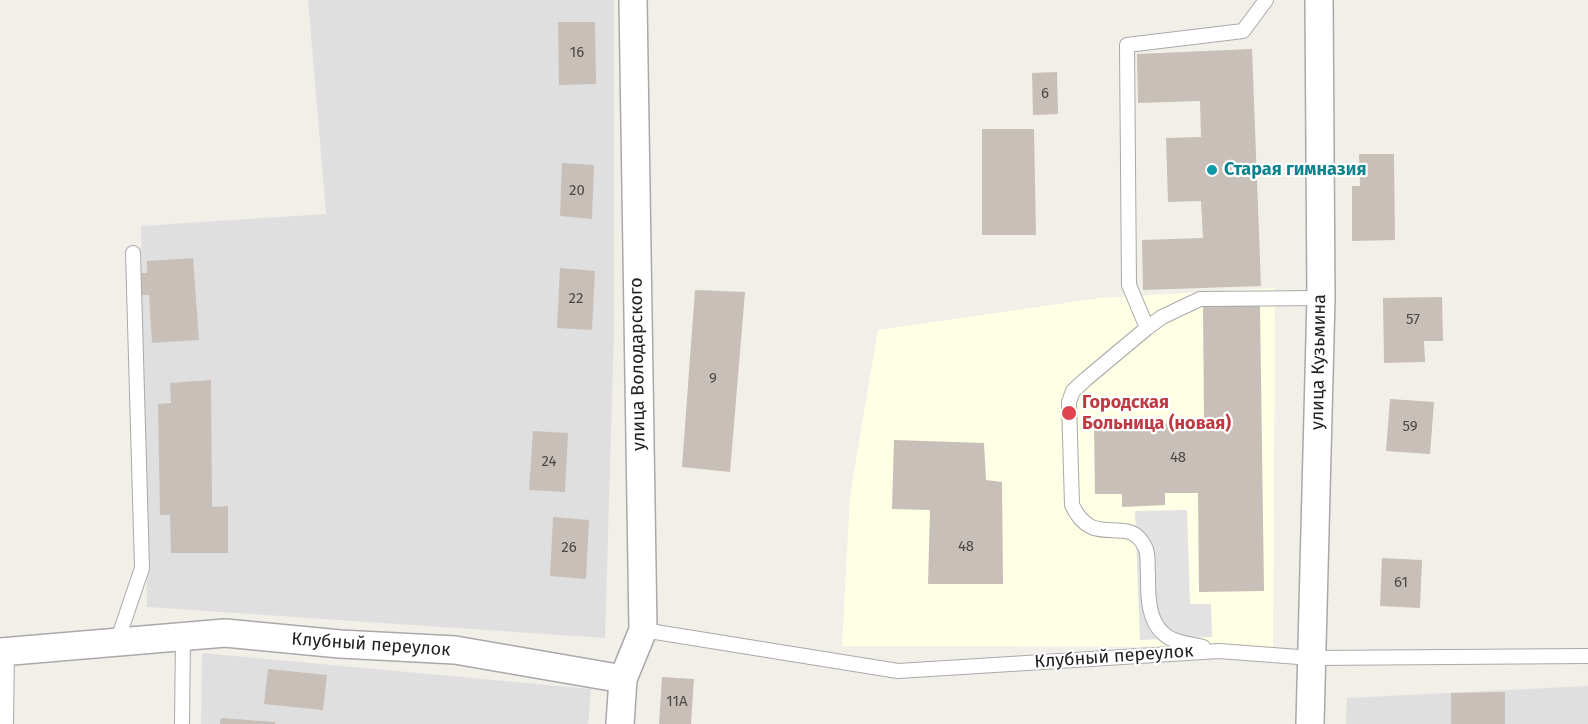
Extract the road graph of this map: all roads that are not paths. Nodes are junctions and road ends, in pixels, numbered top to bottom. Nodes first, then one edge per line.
1 (633, 0) edge
2 (1266, 0) edge
3 (1319, 0) edge
4 (133, 253) dead end
5 (1321, 298) junction
6 (1147, 328) junction
7 (642, 630) junction
8 (183, 636) junction
9 (117, 642) junction
10 (1219, 651) junction
11 (3, 652) edge
12 (1588, 656) edge
13 (1312, 658) junction
14 (623, 679) junction
15 (6, 724) edge
16 (182, 724) edge
17 (620, 724) edge
18 (1310, 724) edge

1 - 7 street, улица Володарского
2 - 6 lane
3 - 5 street, улица Кузьмина
4 - 9 lane
5 - 6 lane
5 - 13 street, улица Кузьмина
6 - 10 lane
7 - 10 lane, Клубный переулок
7 - 14 street, улица Володарского
8 - 9 street, Клубный переулок
8 - 14 street, Клубный переулок
8 - 16 lane
9 - 11 street, Клубный переулок
10 - 13 lane, Клубный переулок
11 - 15 lane
12 - 13 lane, Клубный переулок
13 - 18 street, улица Кузьмина
14 - 17 street, улица Володарского

